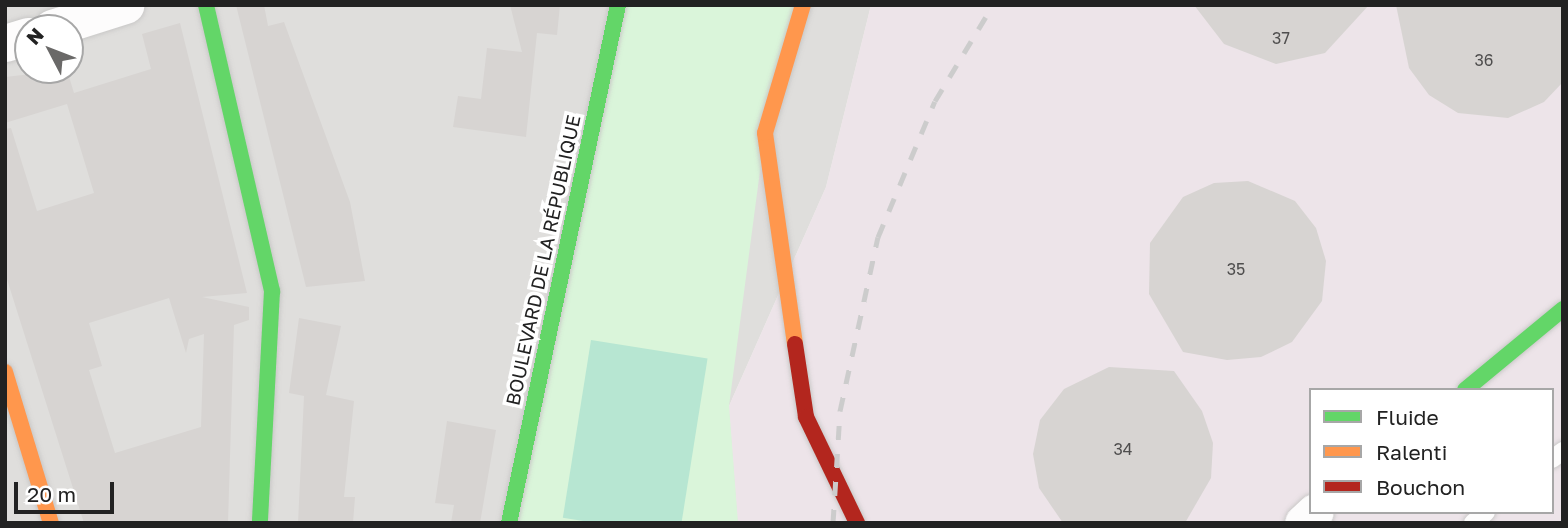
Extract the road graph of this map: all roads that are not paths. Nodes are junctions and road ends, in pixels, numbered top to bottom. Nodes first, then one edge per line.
1 (125, 5) edge
2 (206, 5) edge
3 (618, 5) edge
4 (803, 5) edge
5 (84, 18) edge
6 (1563, 309) edge
7 (5, 372) edge
8 (1467, 388) edge
9 (51, 523) edge
10 (260, 523) edge
11 (509, 523) edge
12 (858, 523) edge

1 - 5 street
2 - 10 street
3 - 11 street, BOULEVARD DE LA RÉPUBLIQUE
4 - 12 street
6 - 8 street
7 - 9 street

